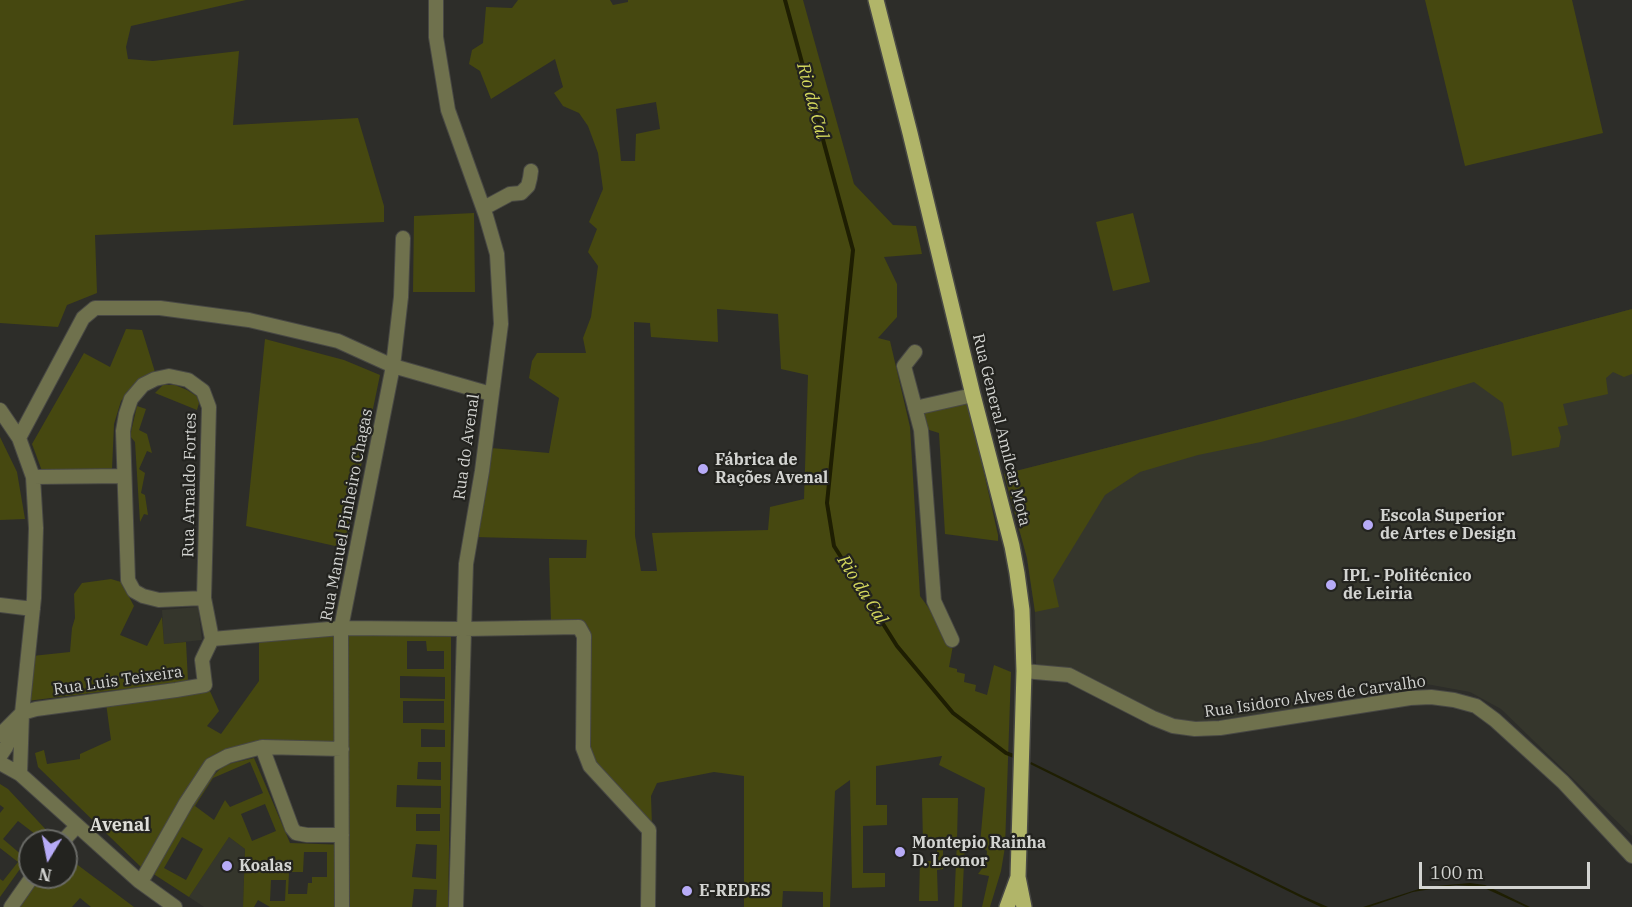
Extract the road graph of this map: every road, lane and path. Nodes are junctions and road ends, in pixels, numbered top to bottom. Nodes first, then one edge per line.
1 (436, 0) edge
2 (876, 0) edge
3 (531, 171) dead end
4 (484, 208) junction
5 (402, 238) dead end
6 (915, 352) dead end
7 (393, 366) junction
8 (491, 394) junction
9 (973, 395) junction
10 (915, 408) junction
11 (0, 410) edge
12 (19, 438) junction
13 (124, 476) junction
14 (33, 477) junction
15 (204, 598) junction
16 (0, 605) edge
17 (33, 609) junction
18 (341, 628) junction
19 (464, 629) junction
20 (212, 639) junction
21 (952, 640) dead end
22 (1024, 671) junction
23 (22, 713) junction
24 (0, 735) edge
25 (262, 747) junction
26 (342, 749) junction
27 (0, 756) edge
28 (0, 763) edge
29 (20, 774) junction
30 (77, 826) junction
31 (74, 829) edge
32 (342, 835) junction
33 (1632, 856) edge
34 (1018, 877) junction
35 (139, 881) junction
36 (24, 889) edge
37 (11, 907) edge
38 (175, 907) edge
39 (342, 907) edge
40 (456, 907) edge
41 (648, 907) edge
42 (1007, 907) edge
43 (1024, 907) edge

1 - 4 street, Rua do Avenal
2 - 9 main road, Rua General Amílcar Mota
3 - 4 street
4 - 8 street, Rua do Avenal
5 - 7 street, Rua Manuel Pinheiro Chagas
6 - 10 street
7 - 8 street
7 - 12 street
7 - 18 street, Rua Manuel Pinheiro Chagas
8 - 19 street, Rua do Avenal
9 - 10 street
9 - 22 main road, Rua General Amílcar Mota
10 - 21 street
11 - 12 street
12 - 14 street
13 - 14 street
13 - 15 street, Rua Arnaldo Fortes
13 - 15 street, Rua Arnaldo Fortes
14 - 17 street
15 - 20 street, Rua Arnaldo Fortes
16 - 17 street
17 - 23 street
18 - 19 street
18 - 20 street
18 - 26 street, Rua Manuel Pinheiro Chagas
19 - 40 street, Rua do Avenal
19 - 41 street
20 - 23 street, Rua Luis Teixeira
22 - 33 street, Rua Isidoro Alves de Carvalho
22 - 34 main road, Rua General Amílcar Mota
23 - 24 street
23 - 27 street
23 - 29 street
25 - 26 street
25 - 32 street
25 - 35 street
26 - 32 street, Rua Manuel Pinheiro Chagas
28 - 29 street
29 - 30 street
30 - 31 street
30 - 35 street
32 - 39 street, Rua Manuel Pinheiro Chagas
34 - 42 main road
34 - 43 main road
35 - 38 street
36 - 37 street

